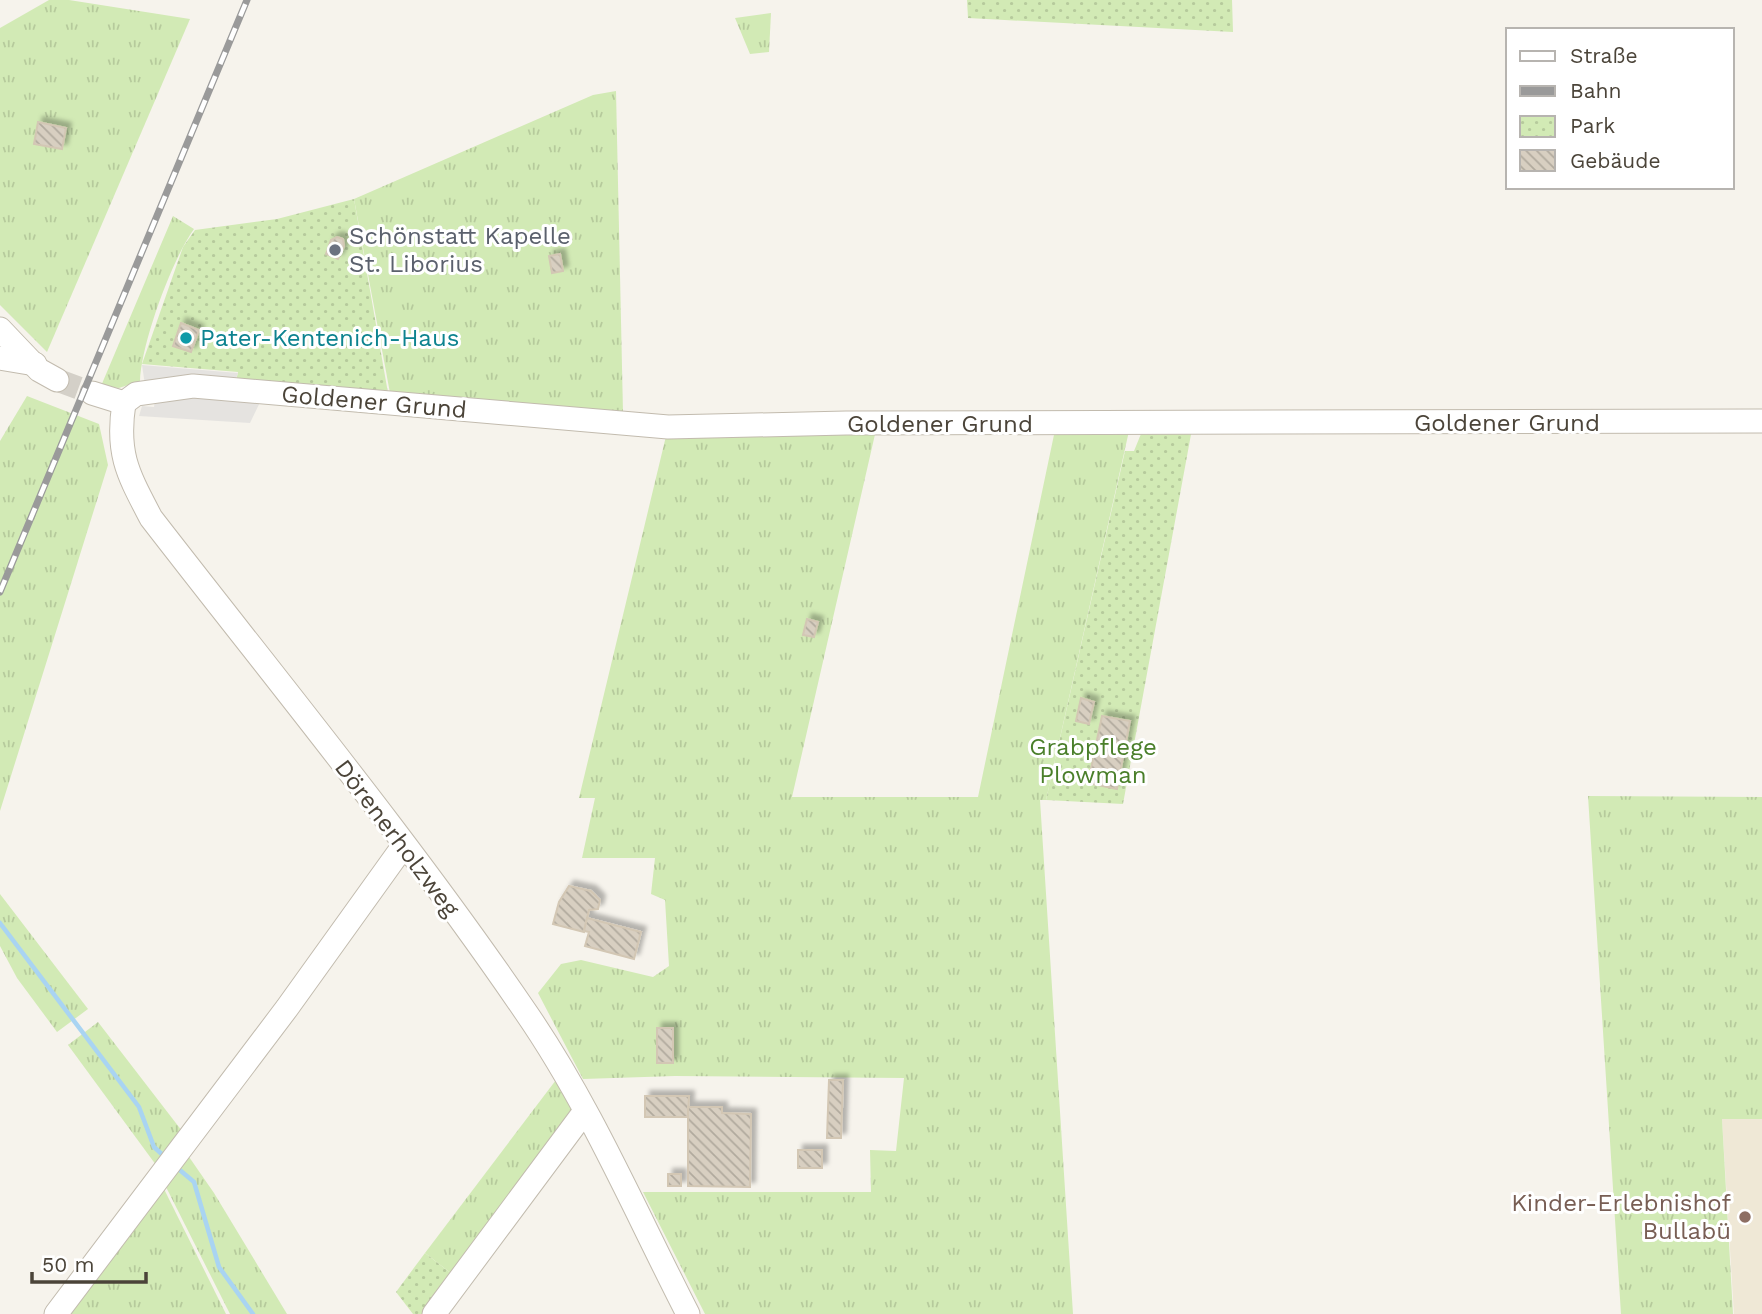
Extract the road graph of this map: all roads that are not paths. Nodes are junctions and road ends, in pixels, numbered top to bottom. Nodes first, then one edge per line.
1 (0, 329) edge
2 (0, 358) edge
3 (35, 364) junction
4 (57, 380) tunnel mouth
5 (92, 393) tunnel mouth
6 (124, 403) junction
7 (1762, 421) edge
8 (404, 845) junction
9 (585, 1111) junction
10 (56, 1314) edge
11 (434, 1314) edge
12 (688, 1314) edge

1 - 3 street
2 - 3 street
3 - 4 street
5 - 6 street
6 - 7 street, Goldener Grund
6 - 8 street, Dörenerholzweg
8 - 9 street, Dörenerholzweg
8 - 10 street
9 - 11 street
9 - 12 street, Dörenerholzweg

